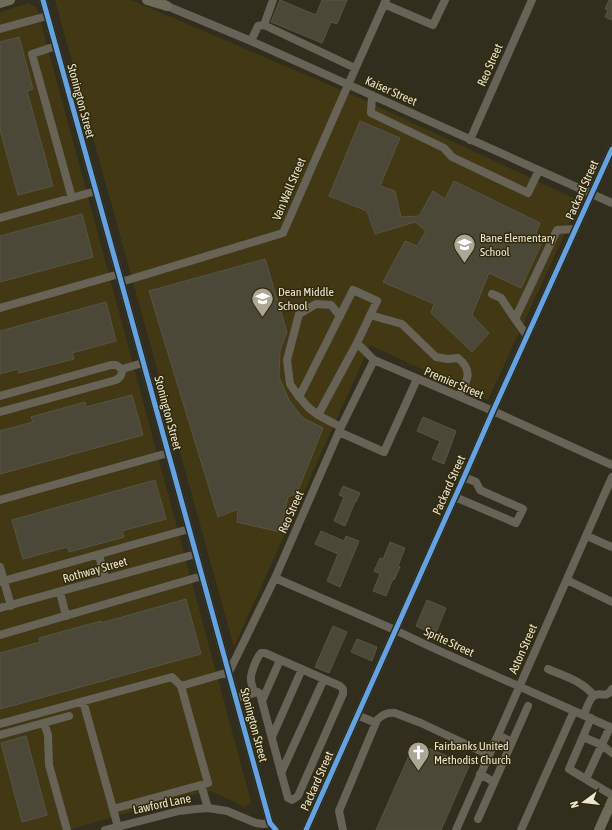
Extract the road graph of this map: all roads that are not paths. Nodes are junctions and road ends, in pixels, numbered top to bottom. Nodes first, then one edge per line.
1 (10, 0) edge
2 (43, 0) edge
3 (147, 0) edge
4 (273, 0) edge
5 (445, 0) edge
6 (532, 0) edge
7 (385, 2) edge
8 (0, 3) edge
9 (163, 3) edge
10 (47, 16) junction
11 (264, 24) junction
12 (0, 29) edge
13 (251, 41) junction
14 (56, 46) junction
15 (355, 68) junction
16 (348, 84) junction
17 (372, 95) junction
18 (470, 140) junction
19 (612, 149) edge
20 (539, 170) junction
21 (96, 191) junction
22 (592, 194) junction
23 (72, 198) junction
24 (612, 204) edge
25 (0, 218) edge
26 (576, 229) junction
27 (120, 278) junction
28 (492, 294) dead end
29 (0, 308) edge
30 (370, 315) junction
31 (340, 316) junction
32 (515, 319) junction
33 (527, 336) junction
34 (356, 343) junction
35 (374, 360) junction
36 (143, 363) junction
37 (122, 369) junction
38 (417, 378) junction
39 (0, 396) edge
40 (459, 396) junction
41 (299, 397) junction
42 (493, 411) junction
43 (0, 412) edge
44 (318, 415) junction
45 (340, 429) junction
46 (168, 453) junction
47 (612, 465) edge
48 (464, 477) junction
49 (612, 477) edge
50 (455, 497) junction
51 (0, 500) edge
52 (189, 529) junction
53 (587, 536) junction
54 (612, 547) edge
55 (99, 554) junction
56 (196, 554) junction
57 (0, 567) edge
58 (202, 576) junction
59 (275, 578) junction
60 (105, 579) junction
61 (567, 580) junction
62 (2, 582) edge
63 (60, 592) junction
64 (612, 602) edge
65 (10, 606) junction
66 (0, 608) edge
67 (66, 616) junction
68 (395, 630) junction
69 (0, 635) edge
70 (280, 660) junction
71 (302, 669) junction
72 (548, 669) dead end
73 (229, 672) junction
74 (324, 679) junction
75 (181, 686) junction
76 (520, 687) junction
77 (612, 689) edge
78 (254, 692) junction
79 (594, 696) junction
80 (236, 698) junction
81 (82, 701) junction
82 (262, 701) junction
83 (528, 706) dead end
84 (574, 711) junction
85 (357, 715) junction
86 (69, 716) dead end
87 (587, 717) junction
88 (44, 723) junction
89 (376, 723) junction
90 (0, 724) edge
91 (611, 727) edge
92 (0, 735) edge
93 (498, 735) junction
94 (272, 737) junction
95 (583, 737) junction
96 (512, 742) junction
97 (602, 745) junction
98 (612, 753) edge
99 (489, 755) junction
100 (281, 773) junction
101 (480, 774) junction
102 (586, 779) junction
103 (494, 782) junction
104 (201, 785) junction
105 (612, 795) edge
106 (612, 801) edge
107 (208, 808) junction
108 (113, 809) junction
109 (478, 819) dead end
110 (270, 822) junction
111 (118, 827) junction
112 (67, 830) edge
113 (105, 830) edge
114 (276, 830) edge
115 (306, 830) edge
116 (344, 830) edge
117 (456, 830) edge
118 (522, 830) edge
119 (599, 830) edge

1 - 8 main road
2 - 10 street, Stonington Street
3 - 9 main road
4 - 11 street
5 - 7 street
6 - 18 street, Reo Street
7 - 15 street, Van Wall Street
9 - 13 street, Kaiser Street
10 - 12 street
10 - 14 street, Stonington Street
11 - 13 street
11 - 15 street
13 - 16 street, Kaiser Street
14 - 21 street, Stonington Street
14 - 23 street
15 - 16 street, Van Wall Street
16 - 17 street, Kaiser Street
16 - 27 street, Van Wall Street
17 - 18 street, Kaiser Street
17 - 20 street
18 - 20 street, Kaiser Street
19 - 22 street, Packard Street
20 - 22 street, Kaiser Street
21 - 23 street
21 - 27 street, Stonington Street
22 - 24 street, Kaiser Street
22 - 26 street, Packard Street
23 - 25 street
26 - 32 street
26 - 33 street, Packard Street
27 - 29 street
27 - 36 street, Stonington Street
28 - 32 street
30 - 31 street
30 - 34 street
30 - 40 street
31 - 41 street
31 - 41 street
32 - 33 street
33 - 42 street, Packard Street
34 - 35 street
34 - 44 street
35 - 38 street, Premier Street
35 - 45 street, Reo Street
36 - 37 street
36 - 46 street, Stonington Street
37 - 39 street
37 - 43 street
38 - 40 street, Premier Street
38 - 45 street
40 - 42 street, Premier Street
41 - 44 street
42 - 47 street, Premier Street
42 - 48 street, Packard Street
44 - 45 street
45 - 59 street, Reo Street
46 - 51 street
46 - 52 street, Stonington Street
48 - 50 street, Packard Street
48 - 50 street
49 - 53 street, Aston Street
50 - 68 street, Packard Street
52 - 55 street
52 - 56 street, Stonington Street
53 - 54 street
53 - 61 street, Aston Street
55 - 60 street
55 - 62 street
56 - 58 street, Stonington Street
56 - 60 street, Rothway Street
57 - 62 street
58 - 67 street
58 - 73 street, Stonington Street
59 - 68 street, Sprite Street
59 - 73 street, Reo Street
60 - 63 street, Rothway Street
61 - 64 street
61 - 76 street, Aston Street
62 - 65 street
63 - 65 street, Rothway Street
63 - 67 street
65 - 66 street, Rothway Street
67 - 69 street
68 - 76 street, Sprite Street
68 - 85 street, Packard Street
70 - 71 street
70 - 78 street
70 - 82 street
71 - 74 street
71 - 94 street
72 - 79 street
73 - 75 street
73 - 80 street, Stonington Street
74 - 100 street
74 - 100 street
75 - 81 street
75 - 104 street
76 - 84 street, Sprite Street
76 - 93 street, Aston Street
77 - 79 street
78 - 80 street
78 - 82 street
79 - 87 street
80 - 110 street, Stonington Street
81 - 90 street
81 - 108 street
82 - 94 street
83 - 96 street
84 - 87 street, Sprite Street
84 - 118 street
85 - 89 street
85 - 115 street, Packard Street
86 - 88 street
87 - 91 street, Sprite Street
87 - 95 street
88 - 92 street
88 - 112 street
89 - 99 street
89 - 116 street
91 - 97 street
93 - 96 street
93 - 99 street, Aston Street
94 - 100 street
95 - 97 street
95 - 102 street
96 - 103 street
97 - 98 street
97 - 102 street
99 - 101 street, Aston Street
101 - 103 street
101 - 117 street, Aston Street
102 - 105 street
103 - 109 street
104 - 107 street
104 - 108 street
106 - 119 main road
107 - 110 street, Lawford Lane
107 - 111 street, Lawford Lane
108 - 111 street
110 - 114 street, Stonington Street
111 - 113 street, Lawford Lane

